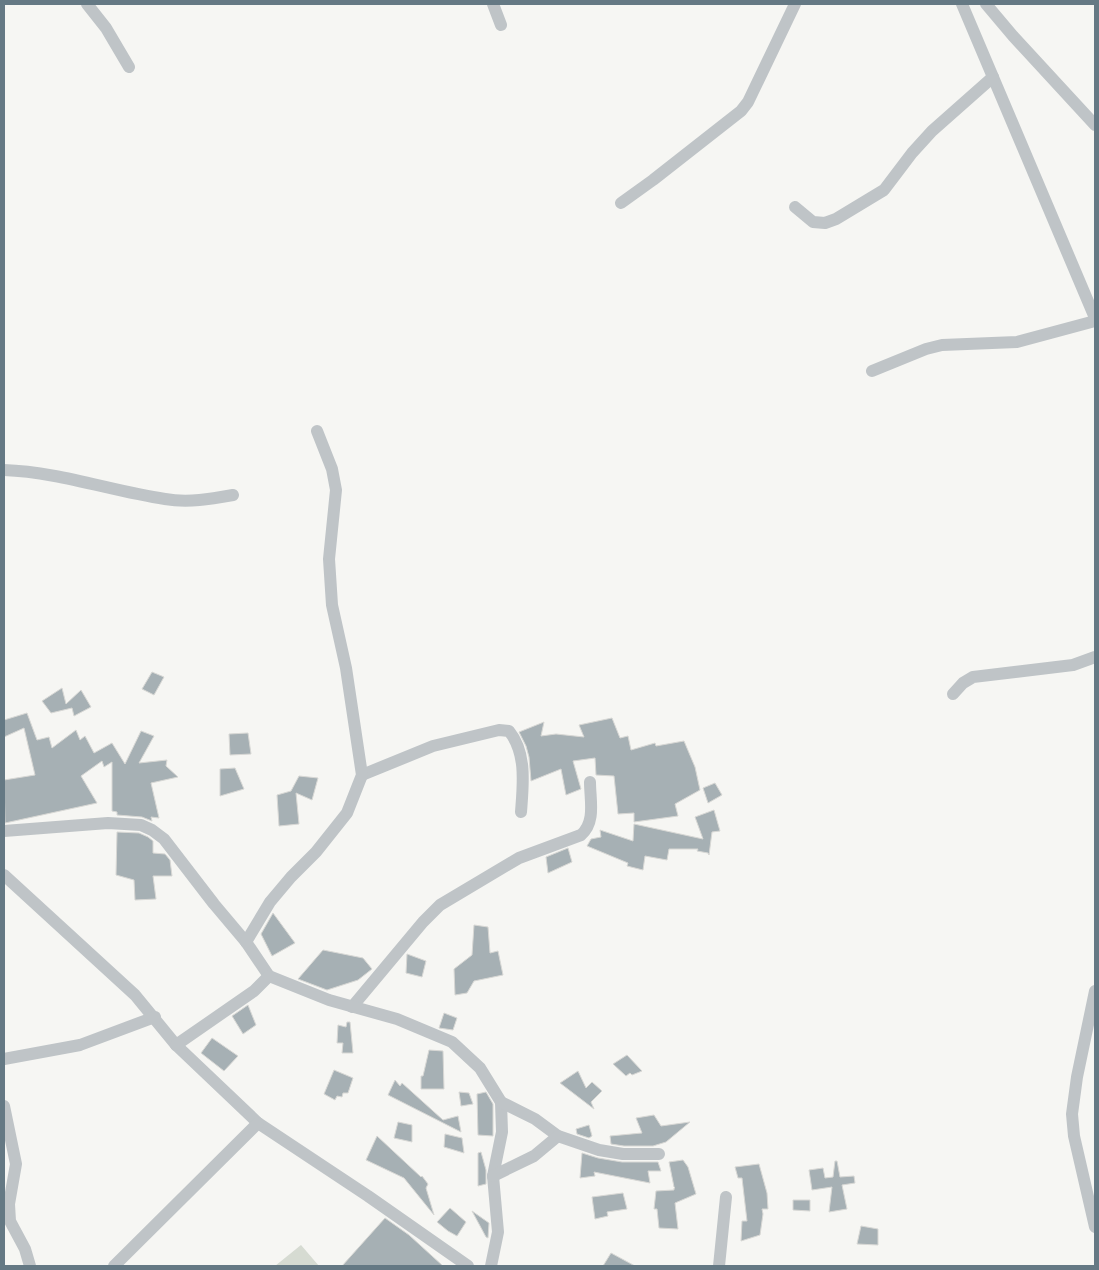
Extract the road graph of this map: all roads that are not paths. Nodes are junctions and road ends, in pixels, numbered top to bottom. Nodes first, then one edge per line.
1 (87, 4) edge
2 (494, 4) edge
3 (795, 4) edge
4 (962, 4) edge
5 (986, 4) edge
6 (501, 25) dead end
7 (129, 67) dead end
8 (993, 77) junction
9 (1095, 125) edge
10 (621, 203) dead end
11 (796, 207) dead end
12 (1095, 318) edge
13 (1095, 321) edge
14 (872, 370) dead end
15 (317, 431) dead end
16 (4, 470) edge
17 (233, 495) dead end
18 (1095, 657) edge
19 (953, 694) dead end
20 (362, 775) junction
21 (590, 782) dead end
22 (521, 812) dead end
23 (4, 831) edge
24 (4, 875) edge
25 (246, 942) junction
26 (269, 976) junction
27 (1095, 991) edge
28 (352, 1007) junction
29 (155, 1017) junction
30 (176, 1045) junction
31 (4, 1059) edge
32 (501, 1102) junction
33 (4, 1106) edge
34 (258, 1123) junction
35 (558, 1136) junction
36 (659, 1154) dead end
37 (493, 1176) junction
38 (726, 1197) dead end
39 (1095, 1227) edge
40 (30, 1266) edge
41 (114, 1266) edge
42 (468, 1266) edge
43 (491, 1266) edge
44 (719, 1266) edge

1 - 7 street
2 - 6 street
3 - 10 street
4 - 8 street
5 - 9 street
8 - 11 street
8 - 12 street
13 - 14 street
15 - 20 street
16 - 17 street
18 - 19 street
20 - 22 street
20 - 25 street
21 - 28 street
23 - 25 street
24 - 29 street
25 - 26 street
26 - 28 street
26 - 30 street
27 - 39 street
28 - 32 street
29 - 30 street
29 - 31 street
30 - 34 street
32 - 35 street
32 - 37 street
33 - 40 street
34 - 41 street
34 - 42 street
35 - 36 street
35 - 37 street
37 - 43 street
38 - 44 street

